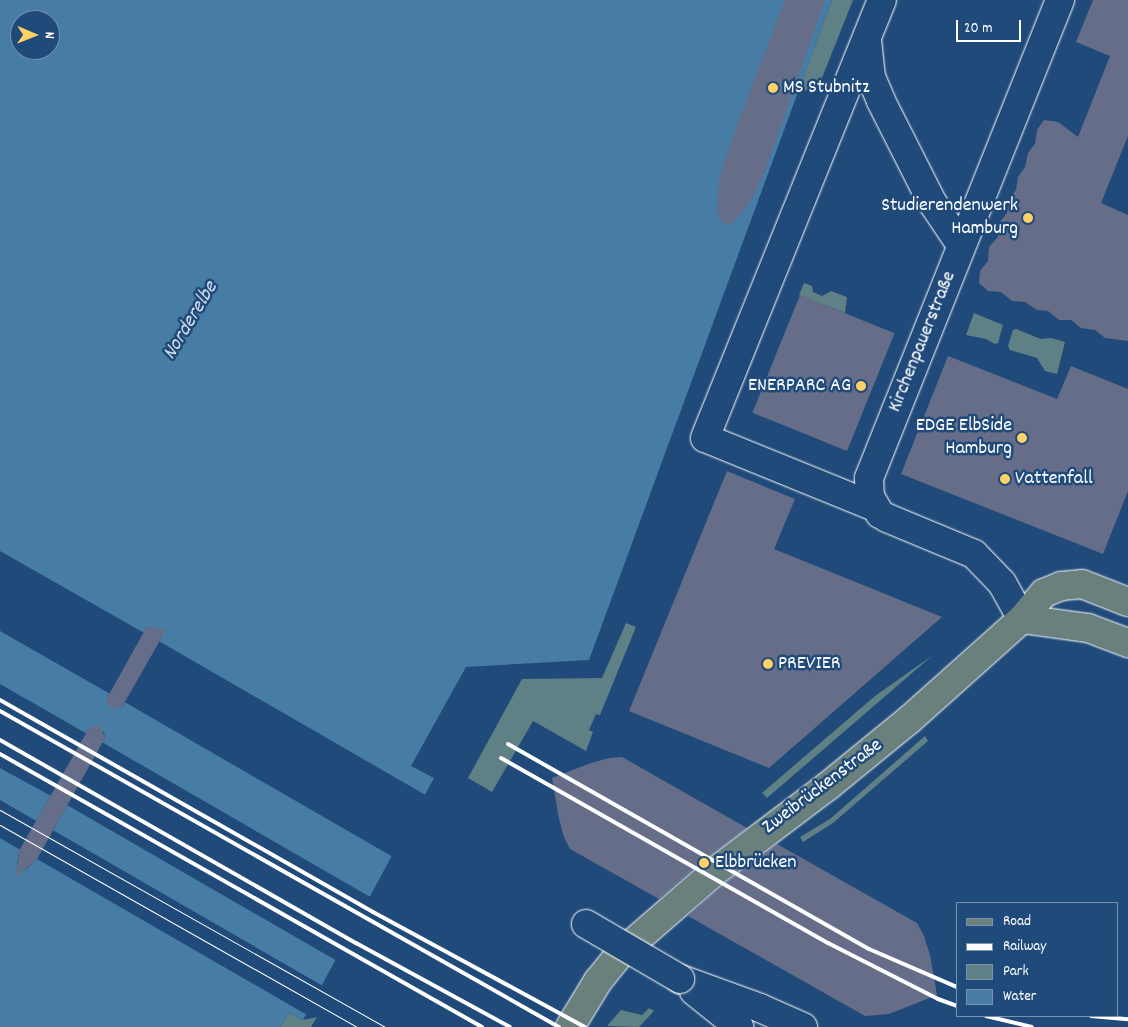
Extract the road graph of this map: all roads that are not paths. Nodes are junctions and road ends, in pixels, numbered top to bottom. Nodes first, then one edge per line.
1 (882, 0) edge
2 (1060, 0) edge
3 (867, 37) junction
4 (961, 246) junction
5 (875, 507) junction
6 (1128, 602) edge
7 (1022, 619) junction
8 (1128, 643) edge
9 (586, 924) dead end
10 (680, 979) junction
11 (570, 1027) edge
12 (738, 1027) edge
13 (803, 1027) edge

1 - 3 street
2 - 4 street, Kirchenpauerstraße
3 - 4 street
3 - 5 street
4 - 5 street, Kirchenpauerstraße
5 - 7 street
6 - 7 main road, Zweibrückenstraße
7 - 8 main road
7 - 11 main road, Zweibrückenstraße
9 - 10 street, bridge
10 - 12 street
10 - 13 street

